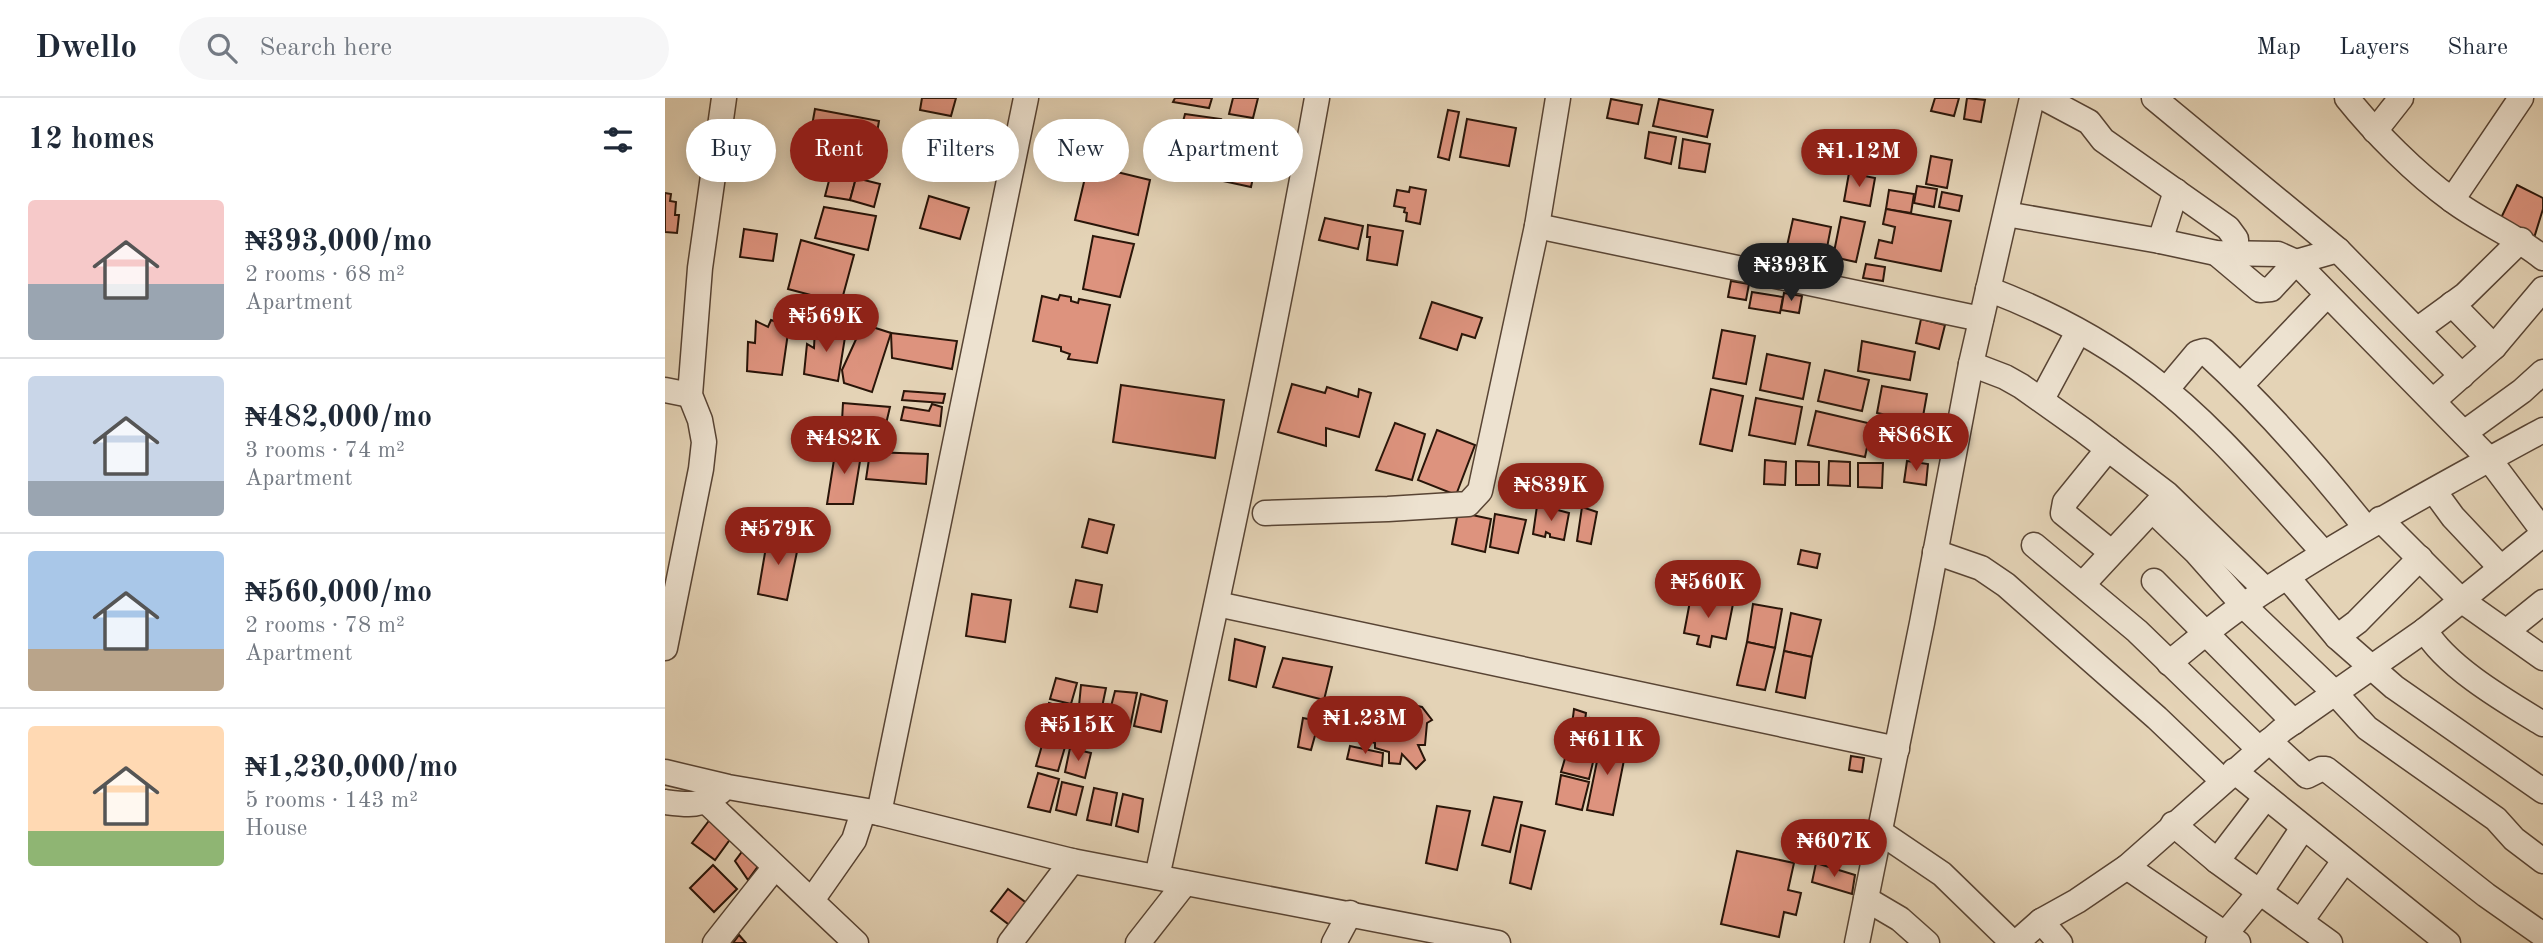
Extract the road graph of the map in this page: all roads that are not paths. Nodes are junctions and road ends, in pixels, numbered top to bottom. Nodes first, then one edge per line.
1 (725, 98) edge
2 (1027, 98) edge
3 (1317, 98) edge
4 (1558, 98) edge
5 (2032, 98) edge
6 (2044, 98) edge
7 (2154, 98) edge
8 (2347, 98) edge
9 (2401, 98) edge
10 (2521, 98) edge
11 (2375, 131) junction
12 (2176, 191) junction
13 (2452, 200) junction
14 (2005, 214) junction
15 (1537, 226) junction
16 (2521, 240) junction
17 (2160, 241) junction
18 (2338, 250) junction
19 (2226, 254) junction
20 (2543, 258) edge
21 (2296, 262) junction
22 (1988, 289) junction
23 (2543, 289) edge
24 (2327, 295) junction
25 (2452, 304) junction
26 (1981, 319) junction
27 (2417, 330) junction
28 (2078, 332) junction
29 (2494, 347) junction
30 (1971, 364) junction
31 (2543, 372) edge
32 (2462, 376) junction
33 (2241, 385) junction
34 (665, 390) edge
35 (2166, 390) junction
36 (690, 395) junction
37 (2042, 399) junction
38 (2433, 401) junction
39 (2464, 433) junction
40 (2540, 436) edge
41 (2108, 449) junction
42 (2489, 459) junction
43 (2434, 491) junction
44 (2159, 502) junction
45 (1265, 513) dead end
46 (2373, 524) junction
47 (2543, 532) edge
48 (2034, 545) dead end
49 (1935, 552) junction
50 (2111, 552) junction
51 (2324, 553) junction
52 (2420, 558) junction
53 (2501, 568) junction
54 (2154, 581) dead end
55 (2083, 584) junction
56 (2277, 584) junction
57 (2461, 600) junction
58 (2543, 602) edge
59 (1217, 604) junction
60 (2243, 606) junction
61 (2425, 630) junction
62 (2507, 631) junction
63 (2206, 634) junction
64 (2337, 637) junction
65 (665, 648) edge
66 (2543, 658) edge
67 (2169, 663) junction
68 (2373, 668) junction
69 (2336, 694) junction
70 (2294, 722) junction
71 (2543, 724) edge
72 (2264, 745) junction
73 (1897, 749) junction
74 (665, 772) edge
75 (2228, 776) junction
76 (727, 787) junction
77 (2543, 792) edge
78 (2266, 797) junction
79 (665, 802) edge
80 (707, 802) junction
81 (871, 812) junction
82 (2173, 824) junction
83 (2303, 828) junction
84 (1880, 832) junction
85 (1072, 861) junction
86 (2217, 861) junction
87 (2344, 861) junction
88 (2543, 861) edge
89 (775, 867) junction
90 (2127, 867) junction
91 (1157, 877) junction
92 (1185, 883) junction
93 (2260, 892) junction
94 (1866, 899) junction
95 (812, 900) junction
96 (1350, 913) junction
97 (2041, 921) junction
98 (2301, 921) junction
99 (2543, 935) edge
100 (1429, 936) edge
101 (2227, 940) edge
102 (850, 941) edge
103 (2439, 941) edge
104 (715, 943) edge
105 (1010, 943) edge
106 (1139, 943) edge
107 (1334, 943) edge
108 (1498, 943) edge
109 (1857, 943) edge
110 (1927, 943) edge
111 (2014, 943) edge
112 (2060, 943) edge
113 (2330, 943) edge

1 - 36 street
2 - 81 street
3 - 59 street
4 - 15 street
5 - 14 street
6 - 12 street
7 - 18 street
8 - 11 street
9 - 11 street
10 - 13 street
11 - 13 street
12 - 17 street
12 - 19 street
13 - 16 street
14 - 17 street
14 - 22 street
15 - 26 street
15 - 45 street
16 - 20 street
16 - 25 street
17 - 19 street
18 - 21 street
18 - 27 street
19 - 21 street
19 - 21 street
21 - 24 street
22 - 26 street
22 - 28 street
23 - 29 street
24 - 33 street
24 - 38 street
25 - 27 street
25 - 29 street
26 - 30 street
27 - 32 street
28 - 35 street
28 - 37 street
29 - 32 street
30 - 37 street
30 - 49 street
31 - 39 street
32 - 38 street
33 - 35 street
33 - 46 street
34 - 36 street
35 - 51 street
36 - 65 street
37 - 41 street
38 - 39 street
39 - 42 street
40 - 42 street
41 - 44 street
41 - 50 street
42 - 43 street
42 - 47 street
43 - 46 street
43 - 53 street
44 - 50 street
44 - 56 street
44 - 60 street
46 - 51 street
46 - 52 street
47 - 53 street
48 - 55 street
49 - 73 street
49 - 75 street
50 - 55 street
51 - 56 street
52 - 57 street
52 - 64 street
53 - 57 street
54 - 63 street
55 - 67 street
56 - 60 street
56 - 64 street
57 - 61 street
57 - 62 street
58 - 62 street
59 - 73 street
59 - 91 street
60 - 63 street
60 - 69 street
61 - 68 street
61 - 71 street
62 - 66 street
63 - 67 street
63 - 70 street
64 - 68 street
67 - 72 street
68 - 69 street
68 - 77 street
69 - 70 street
69 - 88 street
70 - 72 street
72 - 75 street
72 - 99 street
73 - 84 street
74 - 76 street
75 - 78 street
75 - 82 street
76 - 80 street
76 - 81 street
78 - 83 street
78 - 86 street
79 - 80 street
80 - 89 street
81 - 85 street
81 - 95 street
82 - 86 street
82 - 90 street
83 - 87 street
83 - 93 street
84 - 94 street
84 - 111 street
85 - 91 street
85 - 105 street
86 - 93 street
87 - 98 street
87 - 103 street
89 - 95 street
89 - 104 street
90 - 97 street
90 - 101 street
91 - 92 street
92 - 96 street
92 - 106 street
93 - 98 street
93 - 101 street
94 - 109 street
94 - 110 street
95 - 102 street
96 - 100 street
96 - 107 street
97 - 111 street
97 - 112 street
98 - 113 street
100 - 108 street

